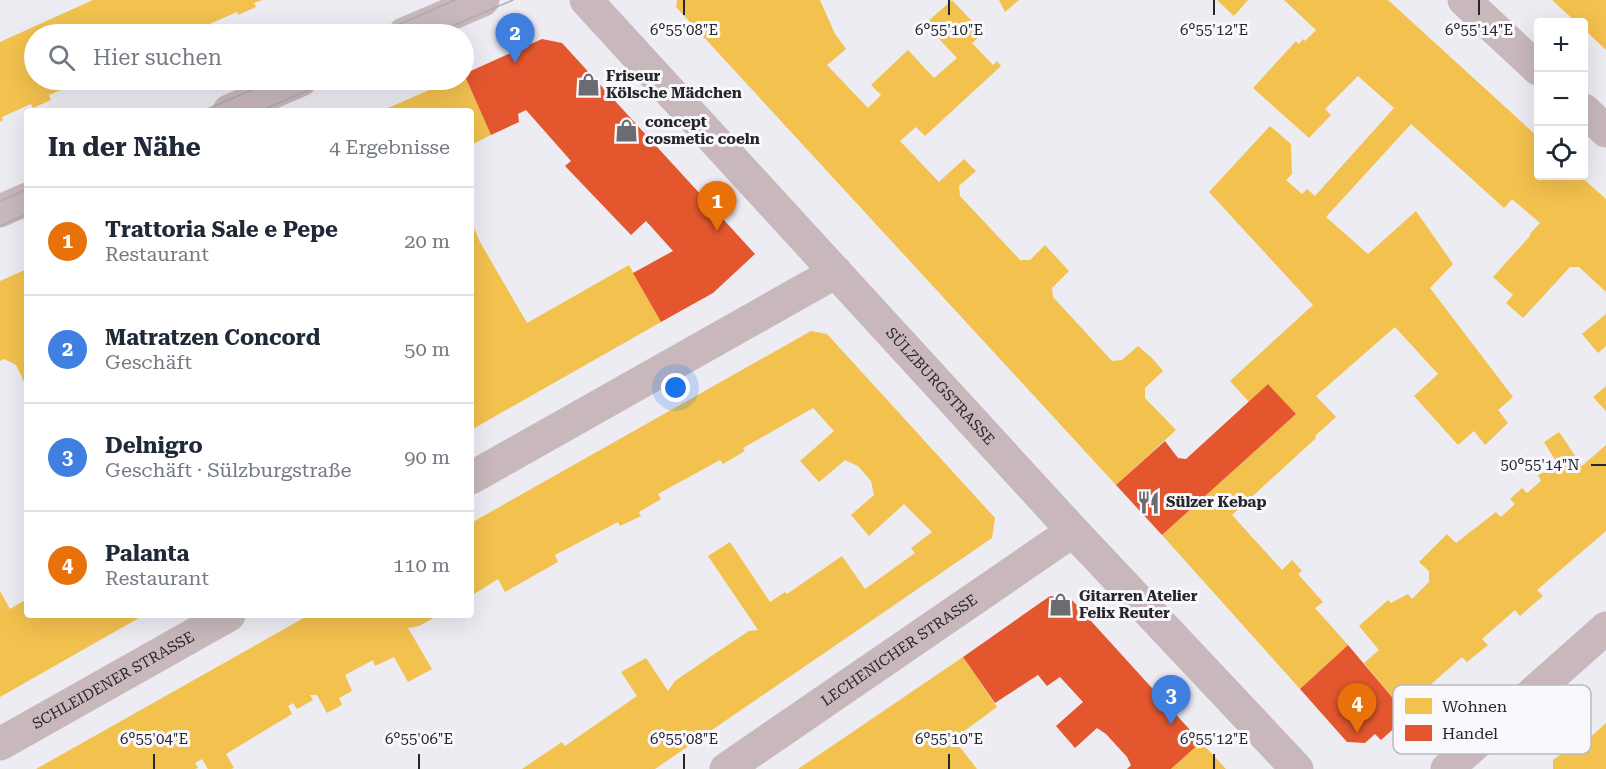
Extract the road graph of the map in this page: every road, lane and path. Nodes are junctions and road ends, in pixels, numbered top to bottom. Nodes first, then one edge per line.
1 (483, 0) edge
2 (586, 0) edge
3 (1464, 0) edge
4 (427, 24) edge
5 (1534, 64) edge
6 (278, 90) edge
7 (236, 108) edge
8 (1588, 114) edge
9 (1606, 131) edge
10 (24, 200) edge
11 (0, 211) edge
12 (836, 272) junction
13 (474, 476) edge
14 (1073, 531) junction
15 (224, 618) edge
16 (1606, 628) edge
17 (1542, 685) edge
18 (0, 744) edge
19 (1464, 754) edge
20 (726, 769) edge
21 (1297, 769) edge
22 (1447, 769) edge

1 - 4 street
2 - 12 street, SÜLZBURGSTRASSE
3 - 5 street
6 - 7 street
8 - 9 street
10 - 11 street
12 - 13 street
12 - 14 street, SÜLZBURGSTRASSE
14 - 20 street, LECHENICHER STRASSE
14 - 21 street, SÜLZBURGSTRASSE
15 - 18 street, SCHLEIDENER STRASSE
16 - 17 street
19 - 22 street

